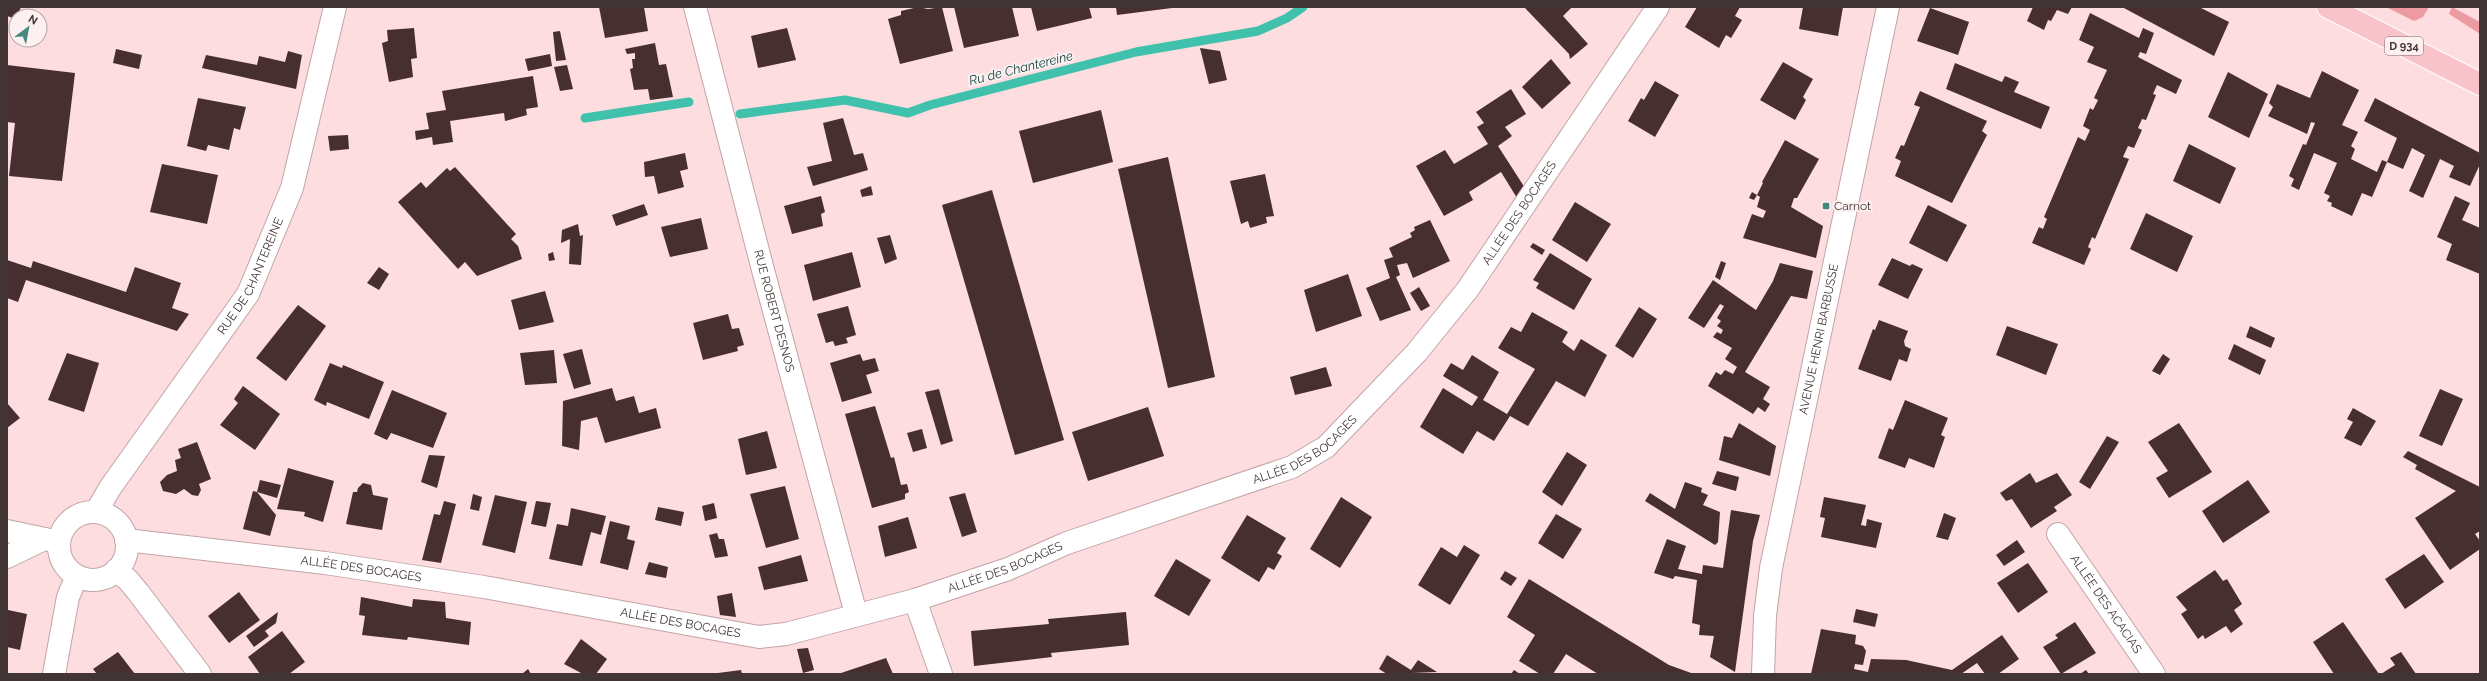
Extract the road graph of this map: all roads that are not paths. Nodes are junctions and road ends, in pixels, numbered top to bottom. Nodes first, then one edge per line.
1 (335, 7) edge
2 (695, 7) edge
3 (1658, 7) edge
4 (1888, 7) edge
5 (2328, 7) edge
6 (2480, 84) edge
7 (96, 512) junction
8 (7, 531) edge
9 (2058, 534) dead end
10 (51, 540) junction
11 (126, 540) junction
12 (7, 557) edge
13 (116, 570) junction
14 (77, 576) junction
15 (915, 600) junction
16 (856, 614) junction
17 (54, 674) edge
18 (200, 674) edge
19 (941, 674) edge
20 (1763, 674) edge
21 (2154, 674) edge

1 - 7 street, RUE DE CHANTEREINE
2 - 16 street, RUE ROBERT DESNOS
3 - 15 street, ALLÉE DES BOCAGES
4 - 20 street, AVENUE HENRI BARBUSSE
5 - 6 main road, D 934
7 - 10 street
7 - 11 street
8 - 10 street
9 - 21 street, ALLÉE DES ACACIAS
10 - 12 street
10 - 14 street
11 - 13 street
11 - 16 street, ALLÉE DES BOCAGES
13 - 14 street
13 - 18 street
14 - 17 street
15 - 16 street, ALLÉE DES BOCAGES
15 - 19 street

